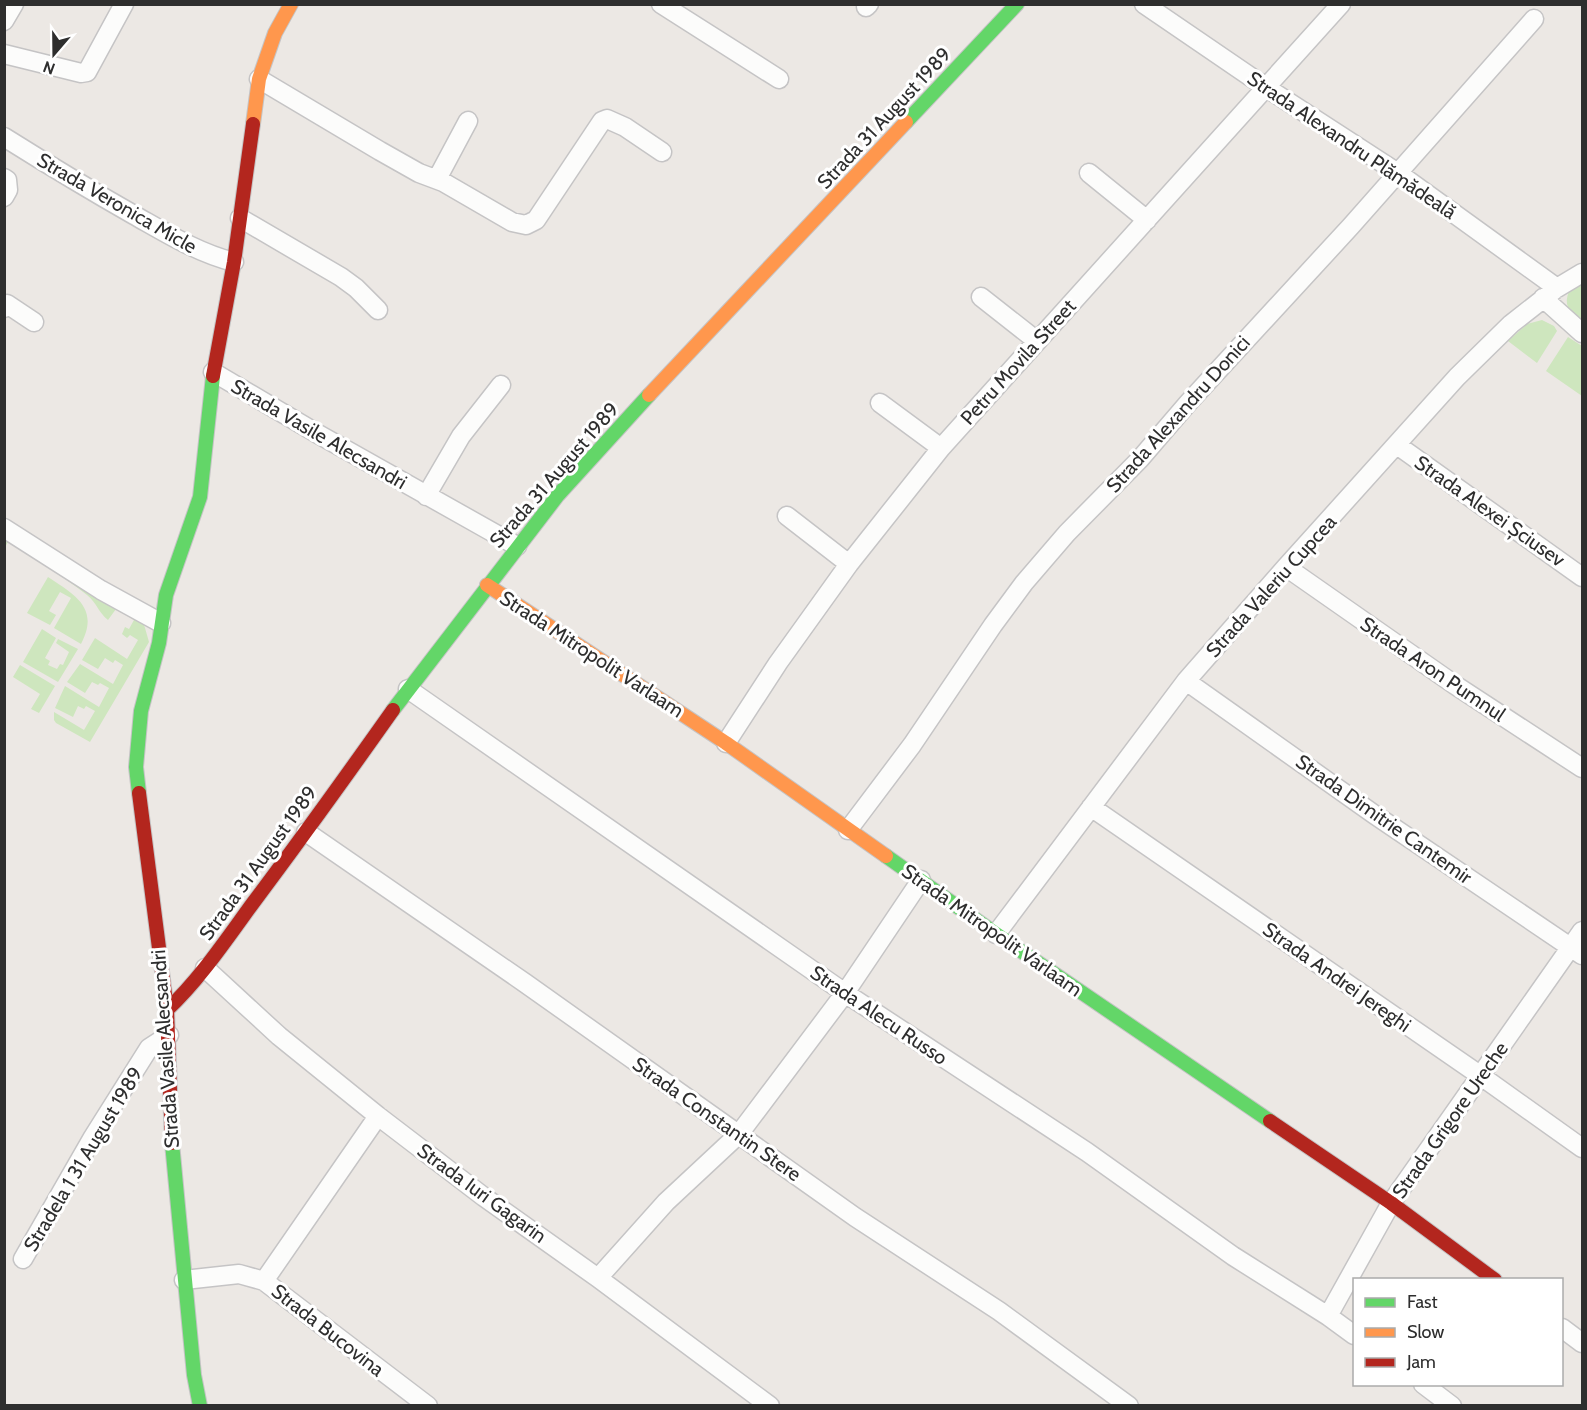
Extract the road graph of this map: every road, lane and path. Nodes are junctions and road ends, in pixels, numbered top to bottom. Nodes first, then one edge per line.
1 (14, 4) edge
2 (124, 4) edge
3 (291, 4) edge
4 (661, 4) edge
5 (1017, 4) edge
6 (1144, 4) edge
7 (1341, 4) edge
8 (1534, 19) dead end
9 (4, 21) edge
10 (4, 54) edge
11 (260, 79) junction
12 (779, 80) dead end
13 (1267, 88) junction
14 (468, 121) dead end
15 (4, 137) edge
16 (662, 152) dead end
17 (1089, 173) dead end
18 (1398, 173) junction
19 (4, 177) edge
20 (437, 179) junction
21 (4, 197) edge
22 (240, 218) junction
23 (1147, 220) junction
24 (234, 262) junction
25 (1582, 273) edge
26 (1550, 293) junction
27 (981, 297) dead end
28 (4, 308) edge
29 (378, 310) dead end
30 (34, 322) dead end
31 (1582, 333) edge
32 (1037, 341) junction
33 (213, 372) junction
34 (501, 385) dead end
35 (880, 403) dead end
36 (1397, 445) junction
37 (941, 448) junction
38 (426, 496) junction
39 (787, 516) dead end
40 (4, 528) edge
41 (517, 546) junction
42 (849, 564) junction
43 (1286, 567) junction
44 (1582, 577) edge
45 (487, 585) junction
46 (161, 623) junction
47 (1186, 681) junction
48 (408, 689) junction
49 (726, 742) junction
50 (1582, 768) edge
51 (1091, 807) junction
52 (848, 830) junction
53 (306, 832) junction
54 (921, 880) junction
55 (1582, 931) edge
56 (996, 934) junction
57 (1577, 952) edge
58 (205, 968) junction
59 (845, 993) junction
60 (167, 1010) junction
61 (169, 1035) junction
62 (1481, 1076) junction
63 (378, 1116) junction
64 (739, 1134) junction
65 (1582, 1149) edge
66 (1391, 1203) junction
67 (24, 1259) dead end
68 (598, 1278) junction
69 (1492, 1278) edge
70 (184, 1280) junction
71 (264, 1281) junction
72 (1328, 1316) junction
73 (1563, 1329) edge
74 (1353, 1334) edge
75 (1582, 1343) edge
76 (1426, 1386) edge
77 (200, 1406) edge
78 (428, 1406) edge
79 (770, 1406) edge
80 (1129, 1406) edge
81 (1452, 1406) edge

1 - 9 street
2 - 10 street
3 - 11 street, Strada Vasile Alecsandri
4 - 12 street
5 - 41 street, Strada 31 August 1989
6 - 13 street, Strada Alexandru Plămădeală
7 - 13 street, Petru Movila Street
8 - 18 street, Strada Alexandru Donici
11 - 20 street
11 - 22 street, Strada Vasile Alecsandri
13 - 18 street, Strada Alexandru Plămădeală
13 - 23 street, Petru Movila Street
14 - 20 street
15 - 24 street, Strada Veronica Micle
16 - 20 street
17 - 23 street
18 - 26 street, Strada Alexandru Plămădeală
18 - 52 street, Strada Alexandru Donici
19 - 21 street, Strada Veronica Micle
22 - 24 street, Strada Vasile Alecsandri
22 - 29 street
23 - 32 street, Petru Movila Street
24 - 33 street, Strada Vasile Alecsandri
25 - 26 street, Strada Valeriu Cupcea
26 - 31 street, Strada Alexandru Plămădeală
26 - 36 street, Strada Valeriu Cupcea
27 - 32 street
28 - 30 street
32 - 37 street, Petru Movila Street
33 - 38 street, Strada Vasile Alecsandri
33 - 46 street, Strada Vasile Alecsandri
34 - 38 street, Strada Vasile Alecsandri
35 - 37 street
36 - 43 street, Strada Valeriu Cupcea
36 - 44 street, Strada Alexei Șciusev
37 - 42 street, Petru Movila Street
38 - 41 street, Strada Vasile Alecsandri
39 - 42 street
40 - 46 street
41 - 45 street, Strada 31 August 1989
42 - 49 street, Petru Movila Street
43 - 47 street, Strada Valeriu Cupcea
43 - 50 street, Strada Aron Pumnul
45 - 48 street, Strada 31 August 1989
45 - 49 street, Strada Mitropolit Varlaam
46 - 60 street, Strada Vasile Alecsandri
47 - 51 street, Strada Valeriu Cupcea
47 - 57 street, Strada Dimitrie Cantemir
48 - 53 street, Strada 31 August 1989
48 - 59 street, Strada Alecu Russo
49 - 52 street, Strada Mitropolit Varlaam
51 - 56 street, Strada Valeriu Cupcea
51 - 62 street, Strada Andrei Jereghi
52 - 54 street, Strada Mitropolit Varlaam
53 - 58 street, Strada 31 August 1989
53 - 64 street, Strada Constantin Stere
54 - 56 street, Strada Mitropolit Varlaam
54 - 59 street
55 - 57 street, Strada Grigore Ureche
56 - 66 street, Strada Mitropolit Varlaam
57 - 62 street, Strada Grigore Ureche
58 - 60 street, Strada 31 August 1989
58 - 63 street, Strada Iuri Gagarin
59 - 64 street
59 - 72 street, Strada Alecu Russo
60 - 61 street, Strada Vasile Alecsandri
61 - 67 street, Stradela 1 31 August 1989
61 - 70 street, Strada Vasile Alecsandri
62 - 65 street, Strada Andrei Jereghi
62 - 66 street, Strada Grigore Ureche
63 - 68 street, Strada Iuri Gagarin
63 - 71 street
64 - 68 street
64 - 80 street, Strada Constantin Stere
66 - 69 street, Strada Mitropolit Varlaam
66 - 72 street, Strada Grigore Ureche
68 - 79 street, Strada Iuri Gagarin
70 - 71 street, Strada Bucovina
70 - 77 street, Strada Vasile Alecsandri
71 - 78 street, Strada Bucovina
72 - 74 street, Strada Alecu Russo
73 - 75 street
76 - 81 street

